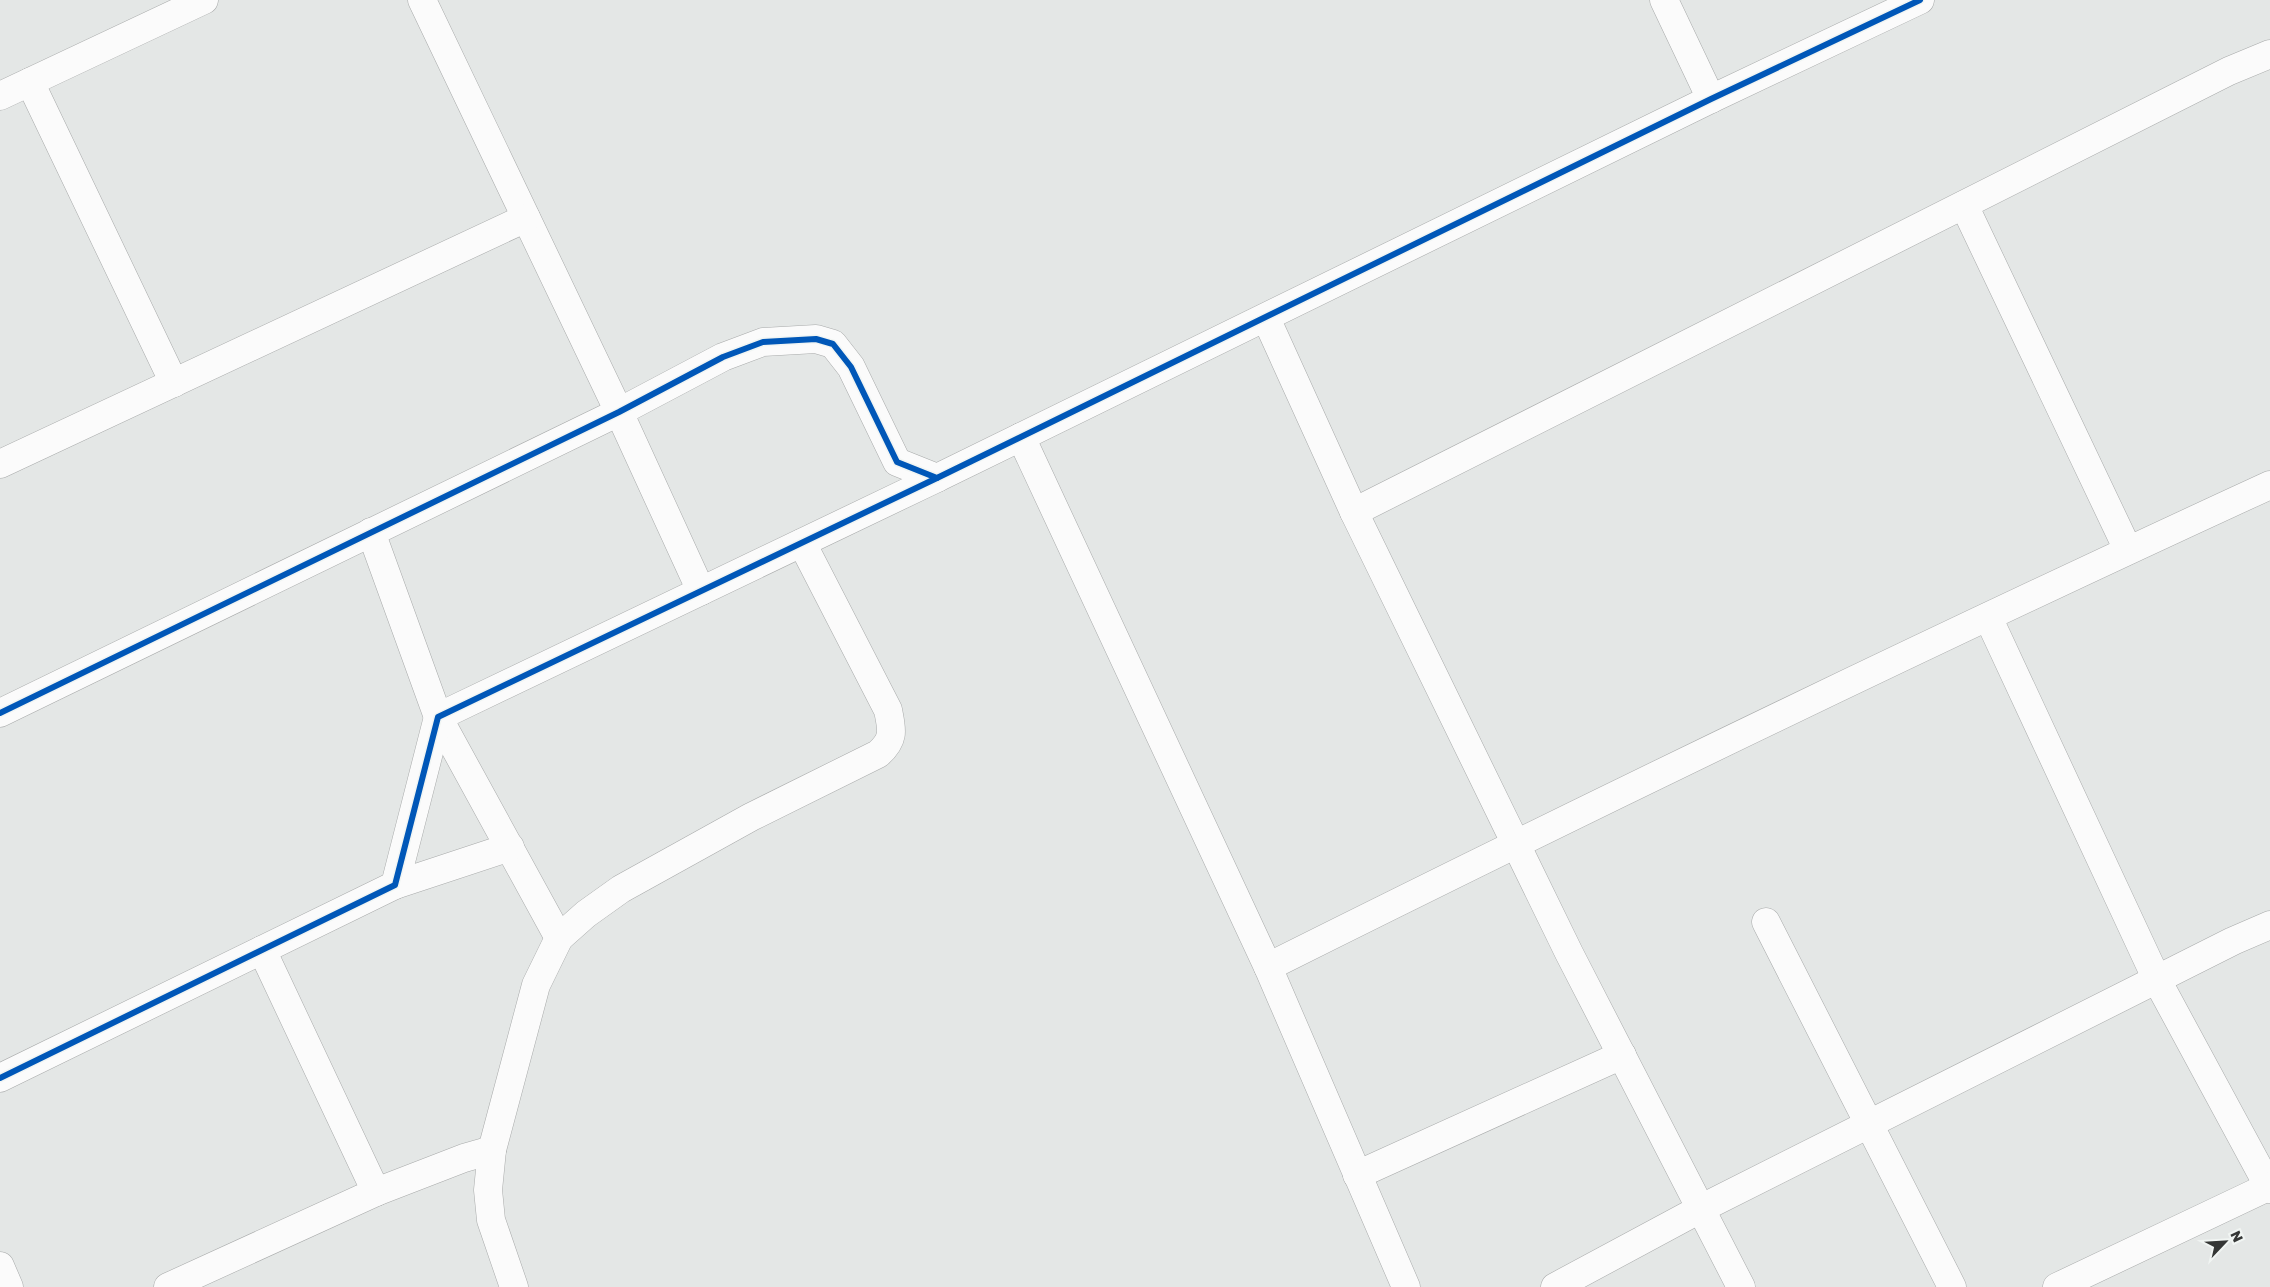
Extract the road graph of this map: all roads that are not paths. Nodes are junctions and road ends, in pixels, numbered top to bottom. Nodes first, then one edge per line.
1 (204, 0) edge
2 (422, 0) edge
3 (1664, 0) edge
4 (1920, 0) edge
5 (2270, 54) edge
6 (30, 82) junction
7 (0, 96) edge
8 (1711, 99) junction
9 (1964, 205) junction
10 (526, 218) junction
11 (1266, 318) junction
12 (174, 383) junction
13 (619, 412) junction
14 (1022, 436) junction
15 (0, 464) edge
16 (937, 478) junction
17 (2270, 485) edge
18 (1354, 512) junction
19 (371, 532) junction
20 (802, 543) junction
21 (2128, 550) junction
22 (701, 591) junction
23 (1988, 617) junction
24 (0, 713) edge
25 (438, 717) junction
26 (1516, 843) junction
27 (510, 847) junction
28 (395, 885) junction
29 (1766, 922) dead end
30 (2270, 925) edge
31 (559, 938) junction
32 (262, 950) junction
33 (1268, 967) junction
34 (2156, 980) junction
35 (1622, 1055) junction
36 (0, 1078) edge
37 (1869, 1124) junction
38 (492, 1150) junction
39 (1357, 1175) junction
40 (2270, 1187) edge
41 (376, 1192) junction
42 (1702, 1208) junction
43 (0, 1266) edge
44 (9, 1287) edge
45 (168, 1287) edge
46 (514, 1287) edge
47 (1406, 1287) edge
48 (1555, 1287) edge
49 (1741, 1287) edge
50 (1952, 1287) edge
51 (2057, 1287) edge

1 - 6 street
2 - 10 street
3 - 8 street
4 - 8 street
5 - 9 street
6 - 7 street
6 - 12 street
8 - 11 street
9 - 18 street
9 - 21 street
10 - 12 street
10 - 13 street
11 - 14 street
11 - 18 street
12 - 15 street
13 - 16 street
13 - 19 street
13 - 22 street
14 - 16 street
14 - 33 street
16 - 20 street
17 - 21 street
18 - 26 street
19 - 24 street
19 - 25 street
20 - 22 street
20 - 31 street
21 - 23 street
22 - 25 street
23 - 26 street
23 - 34 street
25 - 27 street
25 - 28 street
26 - 33 street
26 - 35 street
27 - 28 street
27 - 31 street
28 - 32 street
29 - 37 street
30 - 34 street
31 - 38 street
32 - 36 street
32 - 41 street
33 - 39 street
34 - 37 street
34 - 40 street
35 - 39 street
35 - 42 street
37 - 42 street
37 - 50 street
38 - 41 street
38 - 46 street
39 - 47 street
40 - 51 street
41 - 45 street
42 - 48 street
42 - 49 street
43 - 44 street

